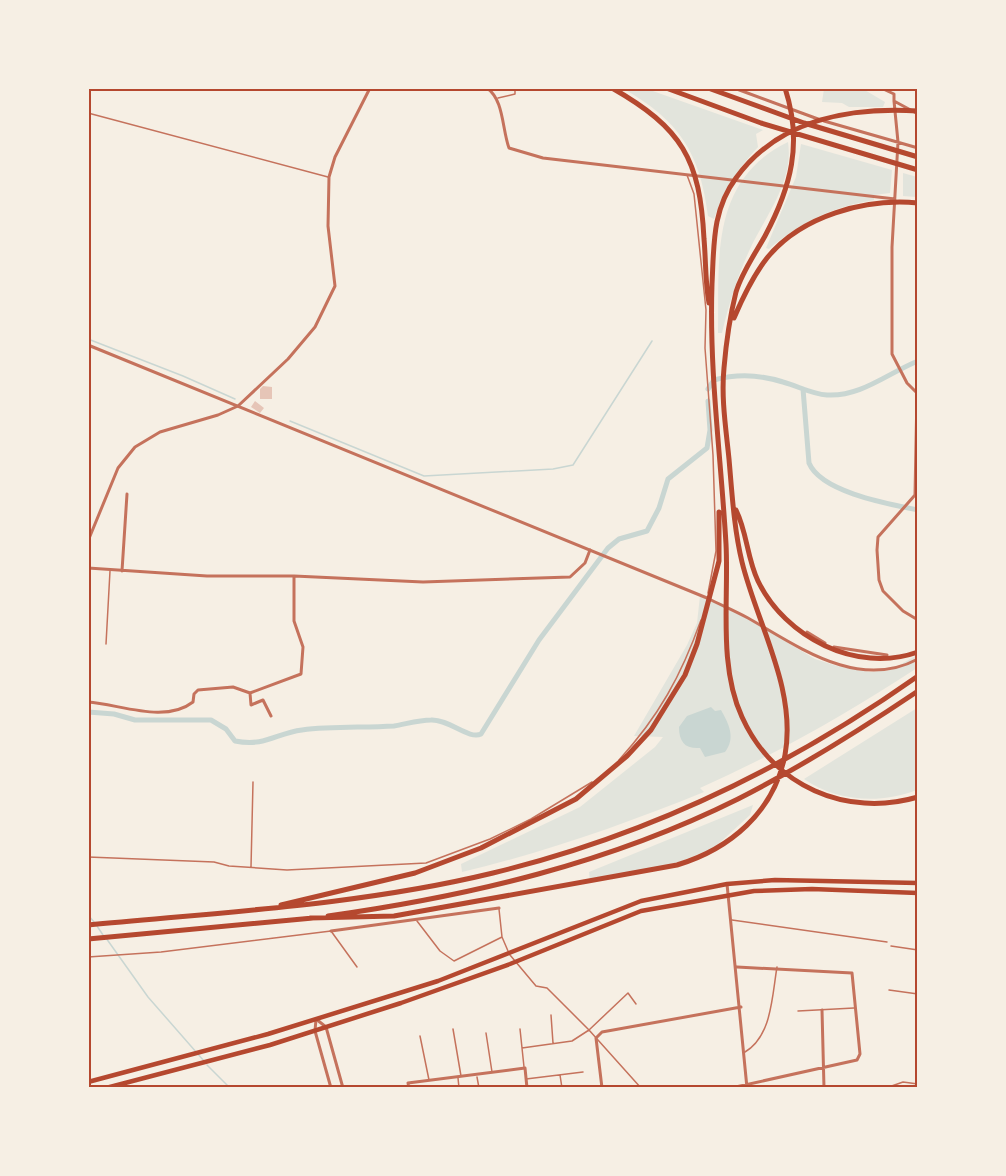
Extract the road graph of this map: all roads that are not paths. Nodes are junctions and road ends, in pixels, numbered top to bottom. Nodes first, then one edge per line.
1 (370, 88) edge
2 (487, 88) edge
3 (515, 88) edge
4 (612, 88) edge
5 (666, 88) edge
6 (708, 88) edge
7 (734, 88) edge
8 (786, 88) edge
9 (881, 88) edge
10 (497, 98) junction
11 (894, 101) junction
12 (918, 112) edge
13 (88, 113) edge
14 (898, 142) junction
15 (918, 148) edge
16 (918, 157) edge
17 (918, 170) edge
18 (687, 175) junction
19 (330, 177) junction
20 (895, 199) junction
21 (918, 203) edge
22 (711, 314) junction
23 (730, 326) junction
24 (88, 345) edge
25 (238, 406) junction
26 (719, 468) junction
27 (127, 494) dead end
28 (733, 503) junction
29 (88, 541) edge
30 (590, 550) junction
31 (88, 568) edge
32 (110, 570) junction
33 (122, 571) junction
34 (294, 576) junction
35 (707, 598) junction
36 (918, 620) edge
37 (807, 632) dead end
38 (106, 644) dead end
39 (918, 651) edge
40 (918, 659) edge
41 (918, 676) edge
42 (918, 691) edge
43 (249, 693) junction
44 (88, 702) edge
45 (271, 716) dead end
46 (253, 782) dead end
47 (918, 797) edge
48 (88, 857) edge
49 (251, 868) junction
50 (918, 883) edge
51 (727, 884) junction
52 (918, 893) edge
53 (729, 894) junction
54 (271, 908) junction
55 (499, 908) joint
56 (310, 918) junction
57 (417, 920) junction
58 (731, 920) junction
59 (88, 925) edge
60 (331, 931) junction
61 (502, 938) junction
62 (88, 939) edge
63 (887, 942) dead end
64 (891, 946) dead end
65 (918, 950) edge
66 (509, 955) junction
67 (88, 957) edge
68 (513, 963) junction
69 (737, 966) junction
70 (357, 967) dead end
71 (777, 968) junction
72 (890, 990) dead end
73 (918, 994) edge
74 (636, 1004) dead end
75 (741, 1007) junction
76 (856, 1008) junction
77 (822, 1010) junction
78 (798, 1011) dead end
79 (550, 1015) dead end
80 (316, 1019) junction
81 (326, 1027) junction
82 (453, 1029) dead end
83 (520, 1029) dead end
84 (589, 1030) junction
85 (315, 1031) junction
86 (486, 1034) dead end
87 (420, 1036) dead end
88 (596, 1038) junction
89 (553, 1044) junction
90 (522, 1048) junction
91 (745, 1053) junction
92 (525, 1068) junction
93 (822, 1068) junction
94 (583, 1072) dead end
95 (492, 1073) junction
96 (476, 1075) junction
97 (560, 1075) junction
98 (459, 1077) junction
99 (525, 1079) junction
100 (429, 1081) junction
101 (88, 1082) edge
102 (918, 1084) edge
103 (747, 1086) edge
104 (106, 1088) edge
105 (331, 1088) edge
106 (343, 1088) edge
107 (409, 1088) edge
108 (459, 1088) edge
109 (479, 1088) edge
110 (527, 1088) edge
111 (562, 1088) edge
112 (602, 1088) edge
113 (641, 1088) edge
114 (731, 1088) edge
115 (824, 1088) edge
116 (886, 1088) edge

1 - 19 street
2 - 10 street
3 - 10 lane
4 - 22 highway
5 - 17 highway
6 - 16 highway
7 - 14 street
8 - 23 highway
9 - 11 street
10 - 18 street
11 - 12 street
11 - 14 street
12 - 22 highway
13 - 19 lane
14 - 15 street
14 - 20 street
18 - 20 street
18 - 35 lane
19 - 25 street
20 - 36 street
21 - 23 highway
22 - 26 highway
23 - 28 highway
24 - 25 street
25 - 29 street
25 - 30 street
26 - 47 highway
26 - 54 highway
27 - 33 street
28 - 39 highway
28 - 56 highway
30 - 34 street
30 - 35 street
31 - 32 street
32 - 33 street
32 - 38 lane
33 - 34 street
34 - 43 street
35 - 40 street
35 - 49 lane
37 - 39 street
41 - 54 highway
42 - 56 highway
43 - 44 street
43 - 45 street
46 - 49 lane
48 - 49 lane
50 - 51 main road
51 - 53 street
51 - 66 main road
52 - 53 main road
53 - 58 street
53 - 68 main road
54 - 59 highway
55 - 57 street
55 - 61 lane
56 - 62 highway
57 - 60 street
57 - 61 lane
58 - 63 lane
58 - 69 street
60 - 67 lane
60 - 70 lane
61 - 66 lane
64 - 65 lane
66 - 68 lane
66 - 80 main road
68 - 81 main road
68 - 84 lane
69 - 71 street
69 - 75 street
71 - 76 street
71 - 91 lane
72 - 73 lane
74 - 84 lane
75 - 88 street
75 - 91 street
76 - 77 lane
76 - 93 street
77 - 78 lane
77 - 93 street
79 - 89 lane
80 - 81 street
80 - 85 street
80 - 101 main road
81 - 85 main road
81 - 106 street
82 - 98 lane
83 - 90 lane
84 - 88 lane
84 - 89 lane
85 - 104 main road
85 - 105 street
86 - 95 lane
87 - 100 lane
88 - 112 street
88 - 113 lane
89 - 90 lane
90 - 92 lane
91 - 103 street
92 - 95 street
92 - 99 street
93 - 103 street
93 - 115 street
94 - 97 lane
95 - 96 street
96 - 98 street
96 - 109 lane
97 - 99 lane
97 - 111 lane
98 - 100 street
98 - 108 lane
99 - 110 street
100 - 107 street
102 - 116 lane
103 - 114 street

